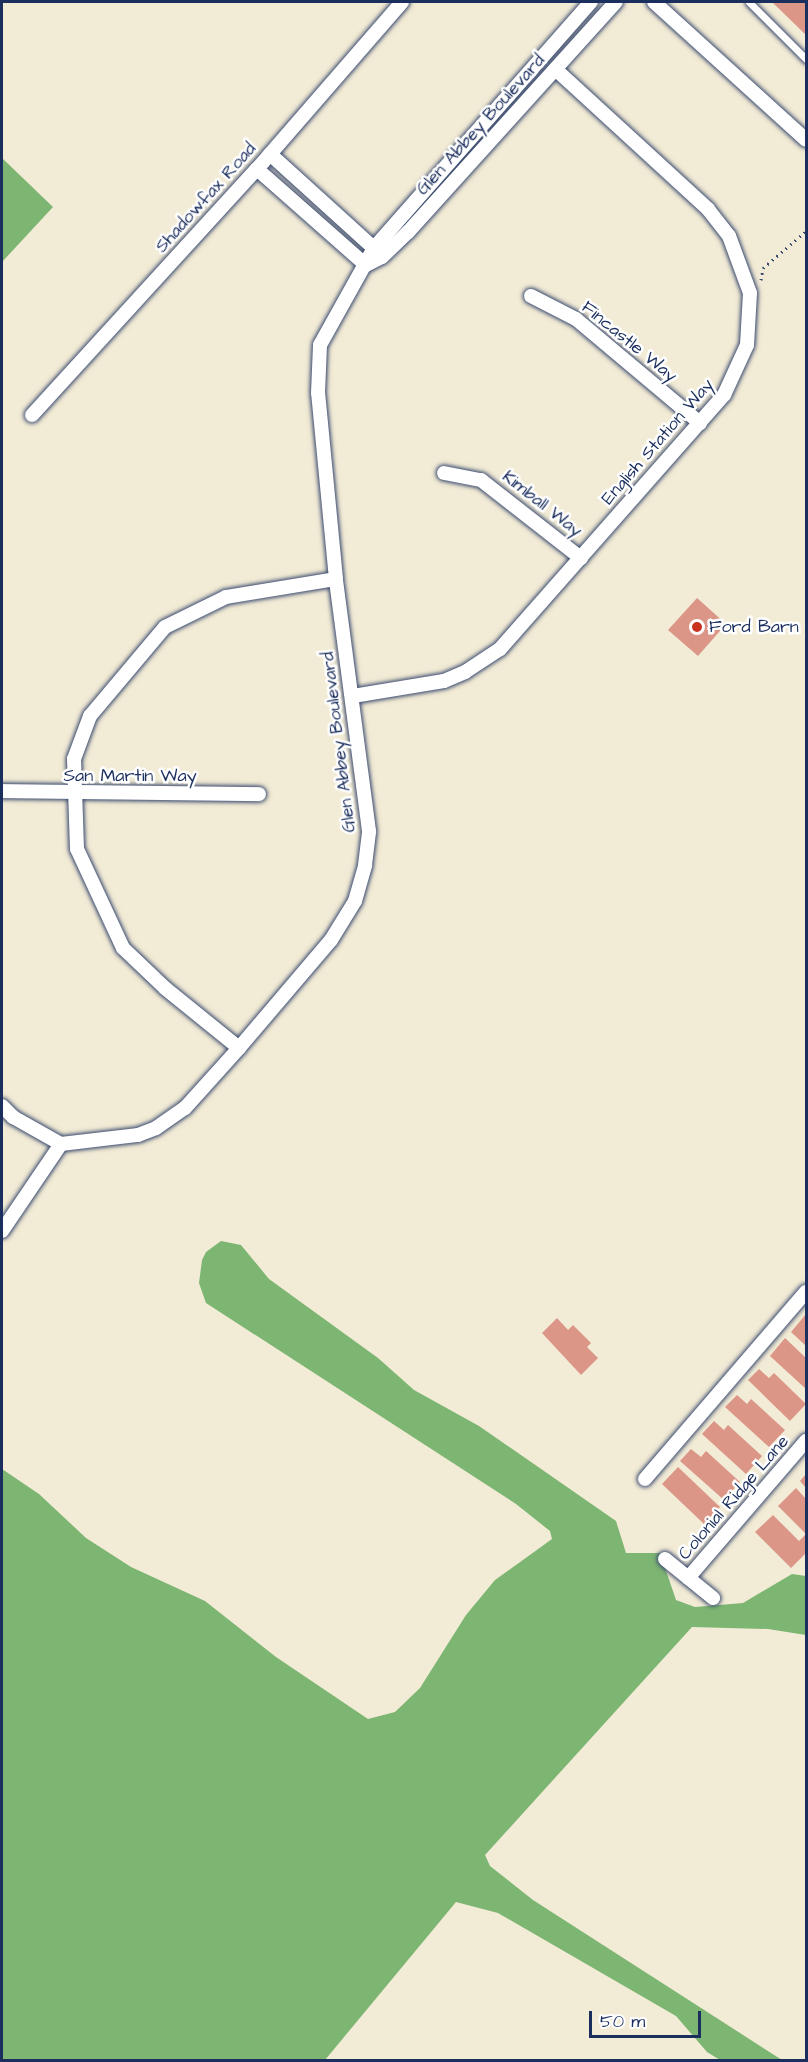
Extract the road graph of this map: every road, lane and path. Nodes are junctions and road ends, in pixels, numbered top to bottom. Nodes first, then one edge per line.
1 (402, 2) edge
2 (591, 2) edge
3 (616, 2) edge
4 (654, 2) edge
5 (749, 2) edge
6 (807, 59) edge
7 (555, 69) junction
8 (807, 140) edge
9 (270, 154) junction
10 (258, 169) junction
11 (807, 231) edge
12 (378, 252) junction
13 (366, 265) junction
14 (761, 286) dead end
15 (531, 296) dead end
16 (32, 415) dead end
17 (700, 423) junction
18 (444, 473) dead end
19 (581, 558) junction
20 (336, 579) junction
21 (353, 696) junction
22 (2, 791) edge
23 (259, 794) dead end
24 (77, 795) junction
25 (239, 1048) junction
26 (2, 1106) edge
27 (62, 1143) junction
28 (2, 1231) edge
29 (805, 1298) edge
30 (807, 1441) edge
31 (645, 1479) dead end
32 (665, 1558) dead end
33 (688, 1578) junction
34 (713, 1598) dead end

1 - 9 street, Shadowfax Road
2 - 12 street, Glen Abbey Boulevard
3 - 7 street, Glen Abbey Boulevard
4 - 8 street
5 - 6 lane
7 - 12 street, Glen Abbey Boulevard
7 - 17 street, English Station Way
9 - 10 street, Shadowfax Road
9 - 12 street
10 - 13 street
10 - 16 street, Shadowfax Road
11 - 14 path
12 - 13 street, Glen Abbey Boulevard
13 - 20 street, Glen Abbey Boulevard
15 - 17 street, Fincastle Way
17 - 19 street, English Station Way
18 - 19 street, Kimball Way
19 - 21 street, English Station Way
20 - 21 street, Glen Abbey Boulevard
20 - 24 street
21 - 25 street, Glen Abbey Boulevard
22 - 24 street, San Martin Way
23 - 24 street, San Martin Way
24 - 25 street
25 - 27 street, Glen Abbey Boulevard
26 - 27 street
27 - 28 street
29 - 31 street
30 - 33 street, Colonial Ridge Lane
32 - 33 street
33 - 34 street

